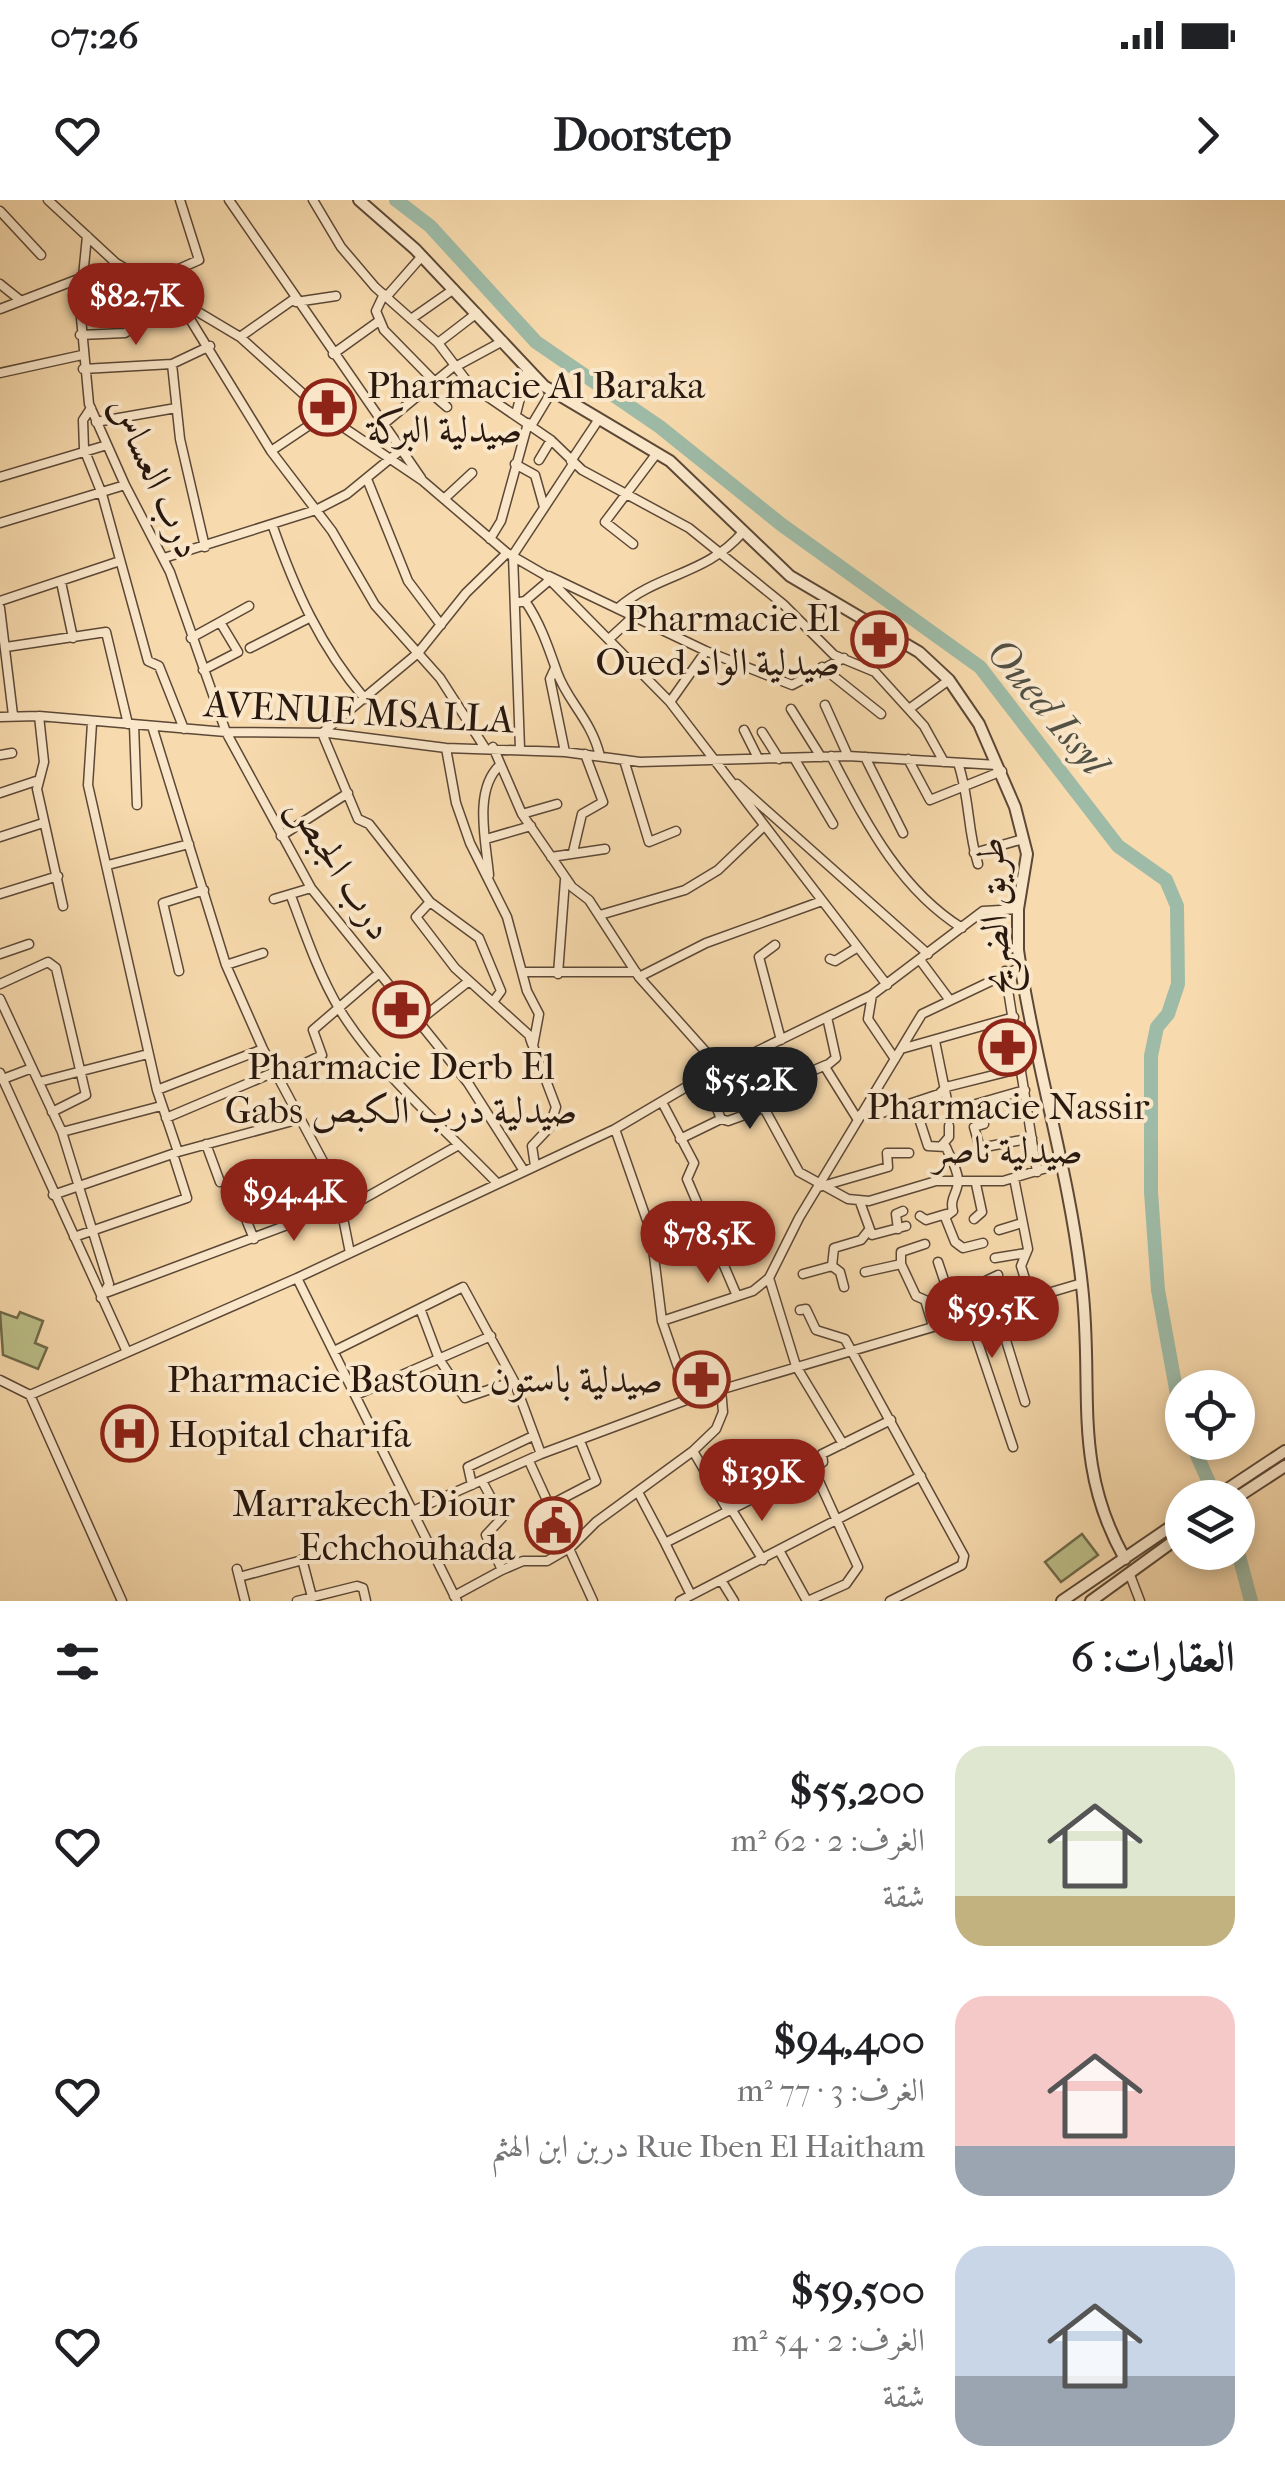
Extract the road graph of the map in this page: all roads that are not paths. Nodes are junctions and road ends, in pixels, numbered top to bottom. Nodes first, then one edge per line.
1 (48, 200) edge
2 (180, 200) edge
3 (229, 200) edge
4 (313, 200) edge
5 (358, 200) edge
6 (0, 212) edge
7 (87, 236) junction
8 (41, 255) dead end
9 (422, 256) junction
10 (81, 278) junction
11 (0, 284) edge
12 (145, 284) junction
13 (454, 289) junction
14 (385, 295) junction
15 (336, 296) dead end
16 (20, 300) junction
17 (295, 301) junction
18 (178, 303) junction
19 (0, 309) edge
20 (477, 313) junction
21 (411, 319) junction
22 (378, 321) junction
23 (80, 335) junction
24 (240, 336) junction
25 (503, 341) junction
26 (438, 343) junction
27 (210, 346) junction
28 (333, 354) junction
29 (82, 355) junction
30 (172, 364) junction
31 (454, 366) junction
32 (83, 369) junction
33 (527, 372) junction
34 (0, 374) edge
35 (433, 380) junction
36 (424, 386) junction
37 (552, 391) junction
38 (446, 407) dead end
39 (91, 408) junction
40 (176, 408) junction
41 (326, 414) junction
42 (516, 414) junction
43 (599, 419) junction
44 (96, 422) junction
45 (385, 422) junction
46 (529, 424) junction
47 (551, 440) junction
48 (107, 444) junction
49 (402, 449) junction
50 (271, 451) junction
51 (86, 452) junction
52 (657, 452) junction
53 (389, 460) junction
54 (539, 460) dead end
55 (572, 462) junction
56 (515, 464) junction
57 (472, 472) dead end
58 (0, 477) edge
59 (367, 480) junction
60 (423, 481) junction
61 (124, 485) junction
62 (102, 494) junction
63 (626, 494) junction
64 (444, 500) junction
65 (544, 507) junction
66 (316, 510) junction
67 (0, 523) edge
68 (272, 524) junction
69 (743, 532) junction
70 (490, 539) junction
71 (633, 544) dead end
72 (205, 547) junction
73 (510, 554) junction
74 (723, 555) junction
75 (164, 558) junction
76 (120, 561) junction
77 (549, 577) junction
78 (62, 582) junction
79 (520, 602) junction
80 (0, 605) edge
81 (249, 606) dead end
82 (618, 608) junction
83 (634, 616) junction
84 (309, 618) junction
85 (220, 622) junction
86 (441, 625) junction
87 (73, 638) junction
88 (191, 638) junction
89 (609, 639) junction
90 (6, 647) junction
91 (250, 648) dead end
92 (706, 651) junction
93 (418, 653) junction
94 (844, 658) junction
95 (822, 667) junction
96 (555, 668) junction
97 (203, 670) junction
98 (949, 680) junction
99 (366, 699) junction
100 (670, 702) junction
101 (825, 705) dead end
102 (791, 709) dead end
103 (909, 709) junction
104 (881, 714) dead end
105 (0, 716) edge
106 (12, 716) junction
107 (39, 716) junction
108 (92, 723) junction
109 (131, 724) junction
110 (152, 726) junction
111 (184, 729) junction
112 (744, 730) dead end
113 (226, 732) junction
114 (322, 732) junction
115 (762, 732) dead end
116 (446, 748) junction
117 (489, 748) junction
118 (520, 749) junction
119 (564, 752) junction
120 (12, 753) dead end
121 (584, 754) junction
122 (0, 755) edge
123 (600, 756) junction
124 (826, 756) junction
125 (848, 756) junction
126 (866, 757) junction
127 (715, 758) junction
128 (758, 758) junction
129 (794, 758) junction
130 (779, 759) junction
131 (908, 759) junction
132 (624, 760) junction
133 (944, 762) junction
134 (500, 764) junction
135 (958, 764) junction
136 (1001, 768) junction
137 (730, 778) junction
138 (36, 781) junction
139 (965, 784) junction
140 (0, 793) edge
141 (348, 793) junction
142 (558, 804) dead end
143 (137, 806) dead end
144 (522, 814) junction
145 (44, 823) junction
146 (832, 824) dead end
147 (531, 826) junction
148 (763, 827) junction
149 (676, 831) dead end
150 (903, 833) dead end
151 (281, 836) junction
152 (0, 837) edge
153 (486, 839) junction
154 (1023, 839) junction
155 (189, 844) junction
156 (606, 850) dead end
157 (573, 852) junction
158 (974, 852) junction
159 (551, 857) junction
160 (978, 864) dead end
161 (108, 865) junction
162 (58, 876) junction
163 (564, 876) junction
164 (489, 880) junction
165 (311, 888) junction
166 (204, 890) junction
167 (0, 894) edge
168 (292, 896) junction
169 (274, 899) dead end
170 (822, 901) junction
171 (430, 902) junction
172 (64, 906) dead end
173 (1018, 909) junction
174 (600, 915) junction
175 (962, 928) junction
176 (29, 944) dead end
177 (775, 945) dead end
178 (858, 946) junction
179 (263, 953) dead end
180 (0, 954) edge
181 (924, 957) junction
182 (830, 959) dead end
183 (226, 965) junction
184 (1021, 967) junction
185 (179, 971) dead end
186 (1004, 971) junction
187 (526, 972) junction
188 (378, 974) junction
189 (558, 974) junction
190 (638, 975) junction
191 (468, 981) junction
192 (0, 984) edge
193 (888, 984) junction
194 (872, 995) junction
195 (0, 999) edge
196 (949, 999) junction
197 (493, 1002) junction
198 (340, 1009) junction
199 (827, 1018) junction
200 (1014, 1018) junction
201 (416, 1023) junction
202 (781, 1040) junction
203 (935, 1041) junction
204 (533, 1046) junction
205 (900, 1048) junction
206 (263, 1049) junction
207 (148, 1054) junction
208 (894, 1059) junction
209 (826, 1065) junction
210 (32, 1068) junction
211 (1022, 1068) junction
212 (722, 1070) junction
213 (81, 1071) junction
214 (279, 1074) junction
215 (2, 1076) edge
216 (798, 1077) dead end
217 (705, 1078) junction
218 (830, 1081) junction
219 (39, 1082) junction
220 (817, 1086) dead end
221 (946, 1088) junction
222 (157, 1090) junction
223 (1025, 1090) junction
224 (914, 1103) junction
225 (662, 1104) junction
226 (948, 1105) dead end
227 (161, 1106) junction
228 (962, 1108) dead end
229 (52, 1112) junction
230 (859, 1117) junction
231 (166, 1118) junction
232 (722, 1119) junction
233 (300, 1120) junction
234 (948, 1126) dead end
235 (974, 1127) dead end
236 (615, 1129) junction
237 (62, 1132) junction
238 (1032, 1138) junction
239 (680, 1139) junction
240 (206, 1144) junction
241 (943, 1144) junction
242 (456, 1146) junction
243 (175, 1153) junction
244 (908, 1153) dead end
245 (1060, 1164) junction
246 (535, 1166) junction
247 (524, 1171) junction
248 (1037, 1172) junction
249 (1014, 1178) junction
250 (220, 1182) dead end
251 (496, 1182) junction
252 (958, 1182) junction
253 (80, 1184) junction
254 (976, 1184) junction
255 (819, 1187) junction
256 (53, 1195) junction
257 (860, 1202) junction
258 (340, 1208) junction
259 (904, 1211) dead end
260 (946, 1214) junction
261 (920, 1216) dead end
262 (974, 1218) dead end
263 (1022, 1223) junction
264 (293, 1224) junction
265 (92, 1229) junction
266 (869, 1230) junction
267 (998, 1230) dead end
268 (712, 1232) junction
269 (74, 1237) junction
270 (254, 1239) junction
271 (983, 1243) dead end
272 (926, 1244) dead end
273 (350, 1253) junction
274 (1026, 1253) junction
275 (654, 1256) junction
276 (995, 1258) dead end
277 (938, 1262) dead end
278 (901, 1264) junction
279 (832, 1266) junction
280 (864, 1272) dead end
281 (803, 1274) dead end
282 (998, 1275) dead end
283 (297, 1278) junction
284 (770, 1278) junction
285 (1082, 1283) junction
286 (844, 1287) dead end
287 (104, 1295) junction
288 (737, 1296) junction
289 (1030, 1298) junction
290 (996, 1308) junction
291 (800, 1310) dead end
292 (422, 1311) junction
293 (985, 1311) junction
294 (969, 1316) junction
295 (957, 1319) junction
296 (662, 1322) junction
297 (933, 1326) junction
298 (491, 1336) junction
299 (850, 1349) junction
300 (334, 1351) junction
301 (127, 1352) junction
302 (440, 1359) junction
303 (796, 1366) junction
304 (0, 1380) edge
305 (514, 1381) junction
306 (722, 1389) junction
307 (30, 1395) junction
308 (356, 1395) junction
309 (689, 1399) junction
310 (1025, 1402) dead end
311 (890, 1420) junction
312 (533, 1436) junction
313 (580, 1441) junction
314 (843, 1444) junction
315 (1013, 1448) dead end
316 (694, 1451) junction
317 (1285, 1451) edge
318 (541, 1454) junction
319 (529, 1461) junction
320 (1285, 1466) edge
321 (814, 1468) junction
322 (921, 1476) junction
323 (1251, 1480) edge
324 (482, 1481) junction
325 (1255, 1482) edge
326 (472, 1486) junction
327 (638, 1492) junction
328 (550, 1505) junction
329 (729, 1508) junction
330 (415, 1510) junction
331 (838, 1520) junction
332 (1165, 1531) edge
333 (665, 1543) junction
334 (571, 1547) junction
335 (1165, 1548) edge
336 (340, 1550) dead end
337 (780, 1552) junction
338 (302, 1559) junction
339 (763, 1560) junction
340 (1124, 1560) junction
341 (502, 1570) junction
342 (1130, 1575) junction
343 (721, 1580) junction
344 (691, 1595) junction
345 (312, 1597) junction
346 (456, 1599) edge
347 (122, 1601) edge
348 (246, 1601) edge
349 (297, 1601) edge
350 (366, 1601) edge
351 (593, 1601) edge
352 (680, 1601) edge
353 (734, 1601) edge
354 (807, 1601) edge
355 (890, 1601) edge
356 (1062, 1601) edge
357 (1092, 1601) edge
358 (1140, 1601) edge

1 - 7 street
2 - 12 street
3 - 17 street
4 - 14 street
5 - 9 street, طريق الضريح
6 - 8 street
7 - 10 street, درب العساس
7 - 12 street
9 - 13 street, طريق الضريح
9 - 14 street
10 - 16 street
10 - 23 street, درب العساس
11 - 16 street
12 - 18 street
13 - 20 street, طريق الضريح
13 - 21 street
14 - 21 street
14 - 22 street
15 - 17 street
16 - 19 street
17 - 24 street
17 - 28 street
18 - 23 street
18 - 24 street
18 - 27 street
20 - 25 street, طريق الضريح
20 - 26 street
21 - 26 street
22 - 28 street
22 - 35 street
23 - 29 street, درب العساس
24 - 41 street
25 - 31 street
25 - 33 street, طريق الضريح
26 - 31 street
27 - 30 street
27 - 50 street
28 - 45 street
29 - 32 street, درب العساس
29 - 34 street
30 - 32 street
30 - 40 street
31 - 35 street
31 - 42 street
32 - 39 street, درب العساس
33 - 37 street, طريق الضريح
33 - 42 street
35 - 36 street
36 - 38 street
36 - 45 street
37 - 43 street, طريق الضريح
37 - 46 street
39 - 44 street, درب العساس
39 - 51 street
40 - 44 street
40 - 72 street
41 - 50 street
41 - 53 street
42 - 46 street
43 - 52 street, طريق الضريح
43 - 55 street
44 - 48 street, درب العساس
45 - 49 street
46 - 47 street
46 - 56 street
47 - 54 street
47 - 55 street
48 - 51 street
48 - 61 street, درب العساس
49 - 53 street
49 - 60 street
50 - 66 street
51 - 58 street
51 - 62 street
52 - 63 street
52 - 69 street, طريق الضريح
53 - 59 street
53 - 60 street
55 - 63 street
55 - 65 street
56 - 65 street
56 - 70 street
57 - 64 street
59 - 66 street
59 - 86 street
60 - 64 street
61 - 62 street
61 - 75 street, درب العساس
62 - 67 street
62 - 76 street
63 - 71 street
63 - 74 street
64 - 70 street
65 - 73 street
66 - 68 street
66 - 93 street
68 - 72 street
68 - 84 street
69 - 74 street
69 - 98 street, طريق الضريح
70 - 73 street
72 - 75 street
73 - 77 street
73 - 79 street
73 - 86 street
74 - 82 street
74 - 94 street
75 - 88 street, درب العساس
76 - 78 street
76 - 111 street
77 - 79 street
77 - 82 street
77 - 89 street
78 - 80 street
78 - 87 street
79 - 96 street
79 - 118 street
80 - 90 street
81 - 85 street
82 - 83 street
83 - 89 street
83 - 92 street
84 - 91 street
84 - 99 street
85 - 88 street
85 - 97 street
86 - 93 street
87 - 90 street
87 - 109 street
88 - 97 street, درب العساس
89 - 100 street
90 - 106 street
92 - 95 street
92 - 100 street
93 - 99 street
93 - 117 street
94 - 95 street
94 - 103 street
95 - 104 street
96 - 119 street
96 - 123 street
97 - 113 street, درب العساس
98 - 103 street
98 - 136 street, طريق الضريح
99 - 114 street
100 - 127 street
101 - 125 street
102 - 124 street
103 - 133 street
105 - 106 street, AVENUE MSALLA
106 - 107 street, AVENUE MSALLA
107 - 108 street, AVENUE MSALLA
107 - 138 street
108 - 109 street, AVENUE MSALLA
108 - 161 street
109 - 110 street, AVENUE MSALLA
109 - 143 street
110 - 111 street, AVENUE MSALLA
110 - 155 street
111 - 113 street, AVENUE MSALLA
112 - 128 street
113 - 114 street, AVENUE MSALLA
113 - 151 street, درب الجبص
114 - 116 street, AVENUE MSALLA
114 - 141 street
115 - 130 street
116 - 117 street, AVENUE MSALLA
116 - 164 street
117 - 118 street, AVENUE MSALLA
117 - 134 street
118 - 119 street, AVENUE MSALLA
119 - 121 street, AVENUE MSALLA
120 - 122 street
121 - 123 street, AVENUE MSALLA
121 - 157 street
123 - 132 street, AVENUE MSALLA
124 - 125 street, AVENUE MSALLA
124 - 129 street, AVENUE MSALLA
124 - 175 street
125 - 126 street, AVENUE MSALLA
126 - 131 street, AVENUE MSALLA
126 - 150 street
127 - 128 street, AVENUE MSALLA
127 - 132 street, AVENUE MSALLA
127 - 137 street
128 - 130 street, AVENUE MSALLA
129 - 130 street, AVENUE MSALLA
129 - 146 street
131 - 133 street, AVENUE MSALLA
131 - 139 street
132 - 149 street
133 - 135 street, AVENUE MSALLA
134 - 144 street
134 - 153 street
135 - 136 street, AVENUE MSALLA
135 - 139 street
136 - 139 street
136 - 154 street, طريق الضريح
137 - 148 street
137 - 181 street
138 - 140 street
138 - 145 street
139 - 158 street
141 - 151 street
141 - 171 street
142 - 144 street
144 - 147 street
145 - 152 street
145 - 162 street
147 - 153 street
147 - 159 street
148 - 170 street
148 - 174 street
151 - 165 street, درب الجبص
153 - 164 street
154 - 158 street
154 - 173 street, طريق الضريح
155 - 161 street
155 - 166 street
156 - 157 street
157 - 159 street
158 - 160 street
159 - 163 street
161 - 207 street
162 - 167 street
162 - 172 street
163 - 174 street
163 - 189 street
164 - 187 street
165 - 168 street
165 - 188 street, درب الجبص
166 - 183 street
166 - 185 street
168 - 169 street
168 - 198 street
170 - 178 street
170 - 190 street
171 - 191 street
171 - 197 street
173 - 175 street
173 - 184 street, طريق الضريح
174 - 190 street
175 - 181 street
176 - 180 street
177 - 202 street
178 - 182 street
178 - 193 street
179 - 183 street
181 - 193 street
181 - 196 street
183 - 206 street
184 - 186 street
184 - 245 street, طريق الضريح
186 - 196 street
186 - 200 street
187 - 189 street
187 - 204 street
188 - 198 street
188 - 201 street, درب الجبص
189 - 190 street
190 - 212 street
191 - 197 street
191 - 201 street
192 - 213 street
193 - 194 street
194 - 199 street
194 - 208 street
195 - 210 street
196 - 205 street
197 - 204 street
198 - 214 street
198 - 242 street
199 - 202 street
199 - 209 street
200 - 203 street
200 - 211 street
201 - 247 street, درب الجبص
202 - 212 street
203 - 205 street
203 - 221 street
204 - 246 street
205 - 208 street
206 - 214 street
206 - 222 street
207 - 213 street
207 - 222 street
208 - 230 street
209 - 216 street
209 - 218 street
210 - 215 street
210 - 219 street
211 - 221 street
211 - 223 street
212 - 217 street
213 - 219 street
213 - 229 street
214 - 231 street
214 - 233 street
215 - 256 street
217 - 225 street
217 - 232 street
218 - 220 street
218 - 230 street
219 - 229 street
221 - 224 street
221 - 226 street
222 - 227 street
223 - 228 street
223 - 238 street
224 - 230 street
224 - 241 street
225 - 236 street
225 - 239 street
227 - 231 street
227 - 237 street
229 - 237 street
230 - 255 street
231 - 243 street
232 - 239 street
232 - 255 street
233 - 240 street
233 - 258 street
234 - 241 street
235 - 238 street
236 - 246 street
236 - 275 street
237 - 253 street
238 - 248 street
239 - 268 street
240 - 243 street
240 - 250 street
241 - 252 street
242 - 251 street
242 - 258 street
243 - 253 street
243 - 265 street
244 - 255 street
245 - 248 street
245 - 285 street, طريق الضريح
246 - 247 street
247 - 251 street
248 - 249 street
249 - 254 street
249 - 263 street
251 - 273 street
252 - 254 street
252 - 257 street
252 - 260 street
253 - 256 street
253 - 265 street
254 - 262 street
255 - 257 street
255 - 284 street
256 - 269 street
257 - 266 street
258 - 264 street
258 - 273 street
259 - 266 street
260 - 261 street
260 - 271 street
263 - 267 street
263 - 274 street
264 - 270 street
264 - 270 street
265 - 269 street
265 - 287 street
266 - 279 street
268 - 275 street
268 - 288 street
269 - 287 street
270 - 287 street
272 - 278 street
273 - 283 street
274 - 276 street
274 - 289 street
275 - 296 street
277 - 295 street
278 - 280 street
278 - 297 street
279 - 281 street
279 - 286 street
282 - 293 street
283 - 300 street
283 - 301 street
284 - 288 street
284 - 303 street
285 - 289 street
285 - 340 street, طريق الضريح
287 - 301 street
288 - 296 street
289 - 290 street
290 - 293 street
290 - 310 street
291 - 299 street
292 - 298 street
292 - 300 street
292 - 302 street
293 - 294 street
294 - 295 street
294 - 315 street
295 - 297 street
296 - 309 street
297 - 299 street
298 - 302 street
298 - 305 street
299 - 303 street
299 - 311 street
300 - 308 street
301 - 307 street
302 - 305 street
302 - 308 street
303 - 306 street
303 - 314 street
304 - 307 street
305 - 312 street
306 - 309 street
306 - 316 street
307 - 347 street
308 - 330 street
309 - 313 street
311 - 314 street
311 - 322 street
312 - 318 street
312 - 326 street
313 - 318 street
313 - 328 street
314 - 321 street
316 - 327 street
316 - 329 street
317 - 323 street
318 - 319 street
319 - 324 street
319 - 328 street
320 - 325 street
321 - 329 street
321 - 331 street
322 - 331 street
322 - 355 street
324 - 326 street
324 - 341 street
326 - 330 street
327 - 333 street
327 - 334 street
328 - 334 street
329 - 333 street
329 - 339 street
330 - 346 street
331 - 337 street
331 - 354 street
332 - 340 street
333 - 344 street
334 - 341 street
334 - 351 street
335 - 342 street
336 - 338 street
337 - 339 street
337 - 354 street
338 - 345 street
338 - 348 street
339 - 343 street
340 - 356 street
341 - 346 street
342 - 357 street
342 - 358 street
343 - 344 street
343 - 353 street
344 - 352 street
345 - 349 street
345 - 350 street

